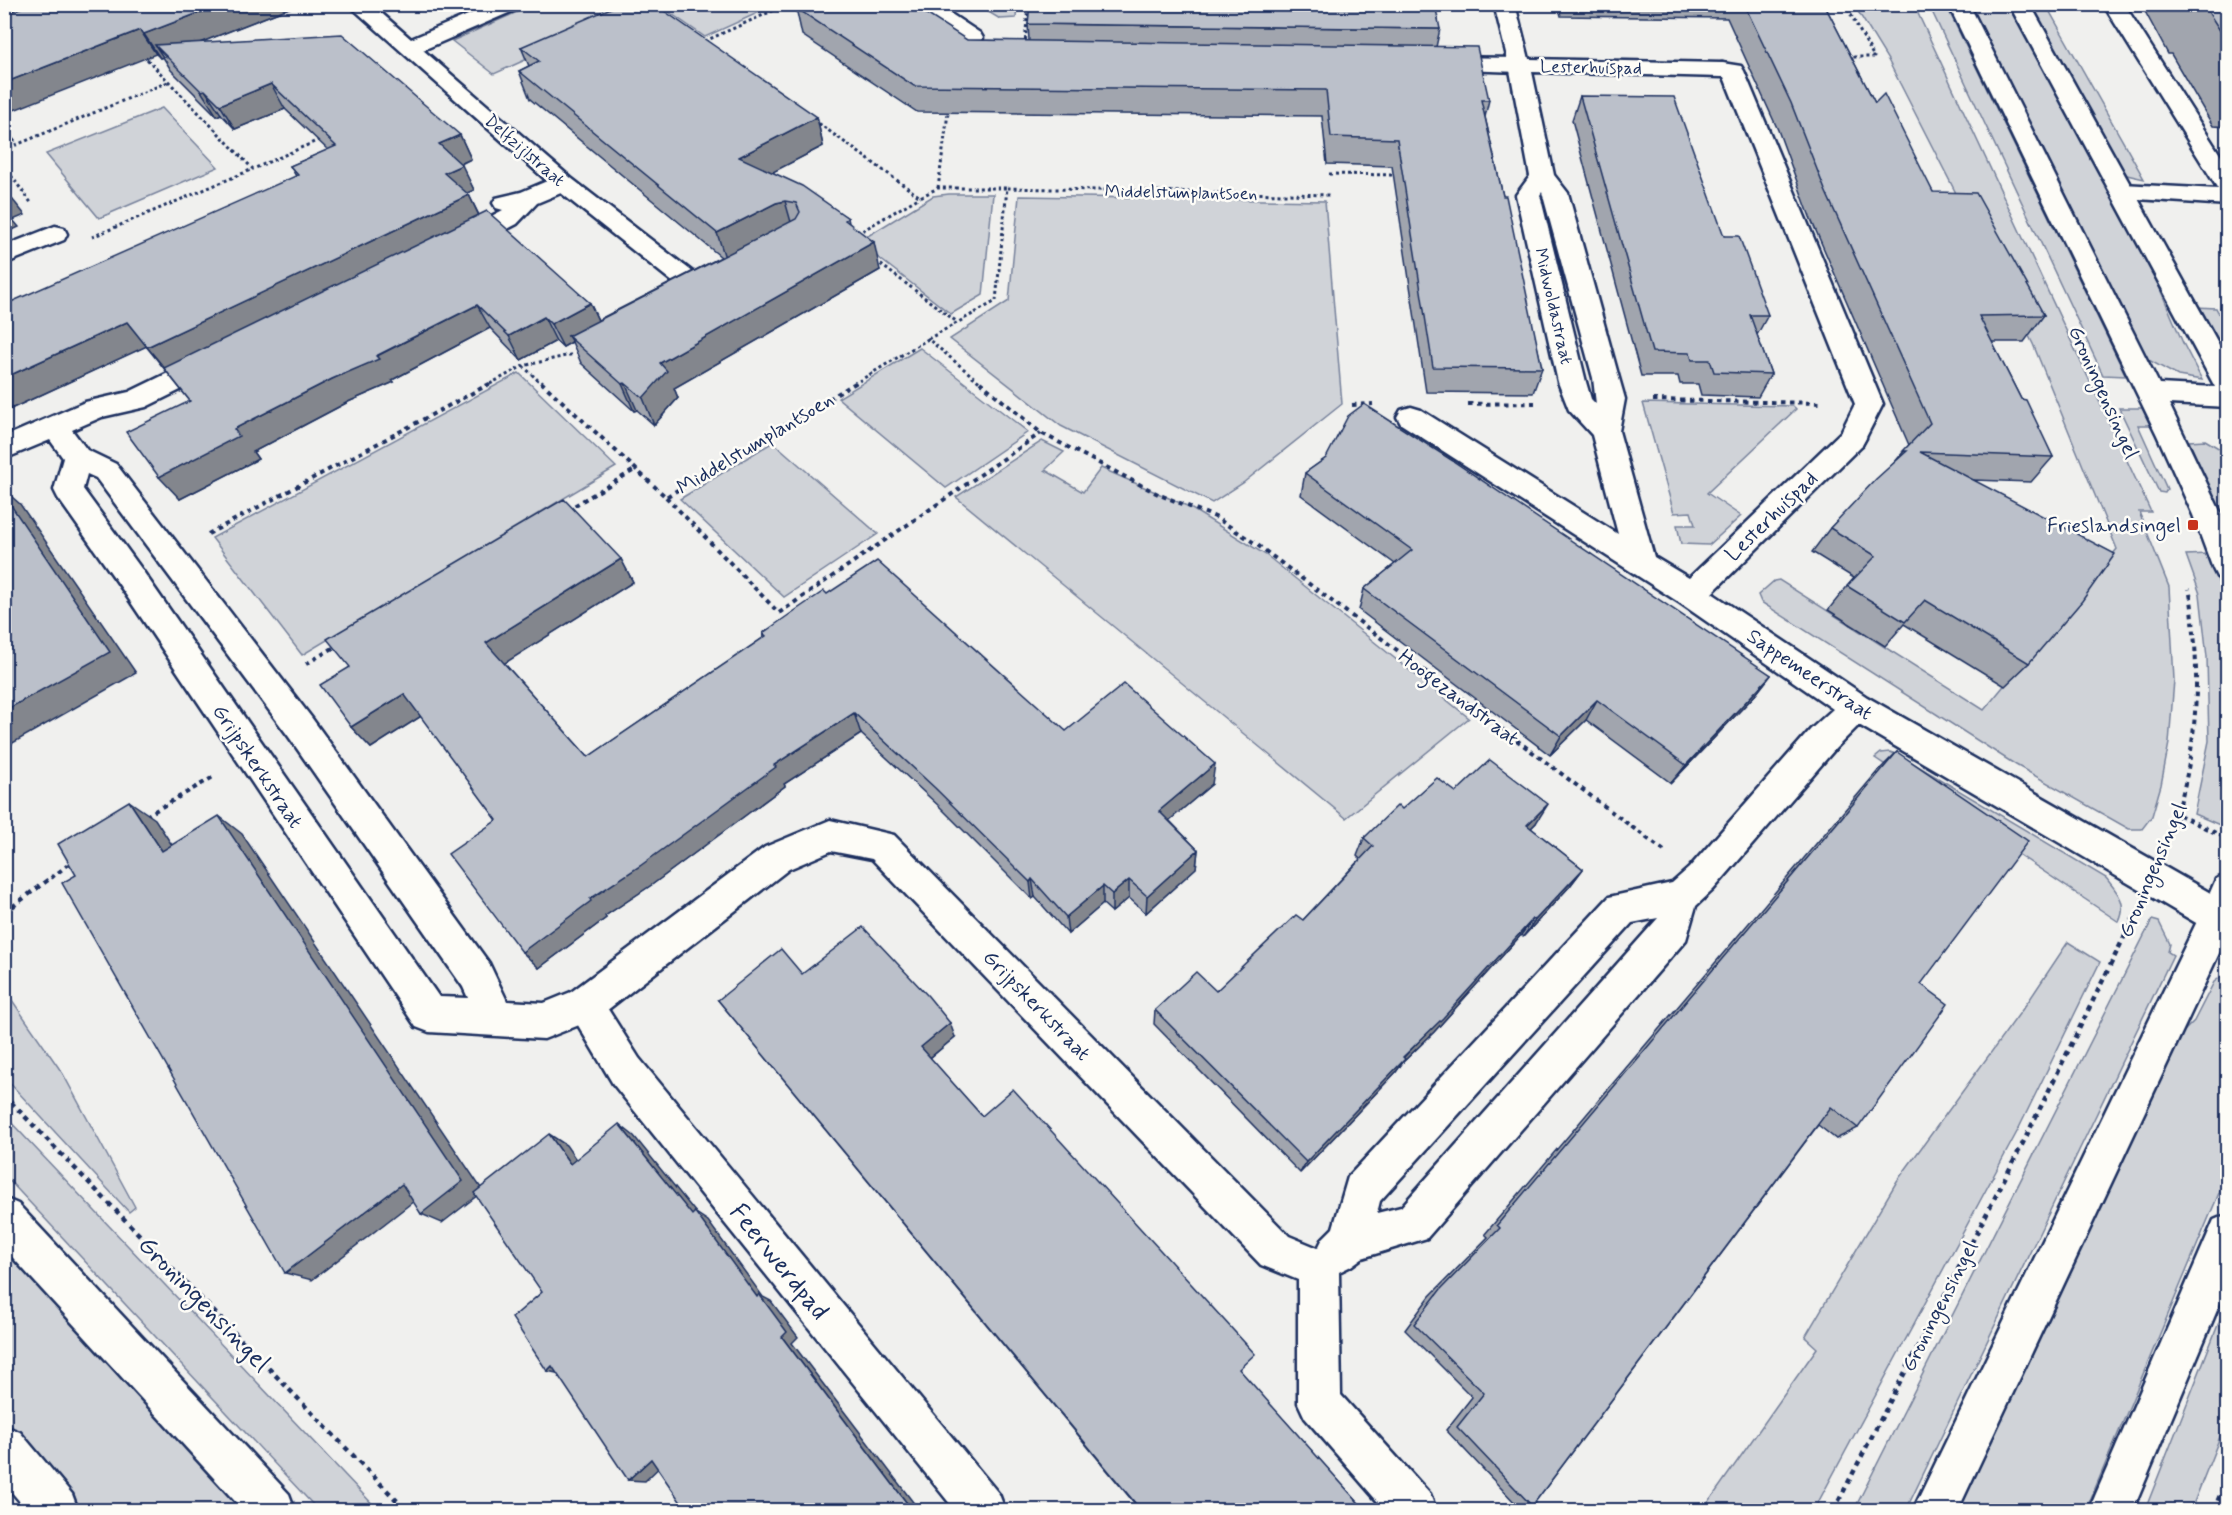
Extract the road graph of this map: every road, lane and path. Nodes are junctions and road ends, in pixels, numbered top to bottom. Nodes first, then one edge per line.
1 (358, 4) edge
2 (513, 4) edge
3 (788, 4) edge
4 (921, 4) edge
5 (1028, 4) edge
6 (1504, 4) edge
7 (1845, 4) edge
8 (1958, 4) edge
9 (2019, 4) edge
10 (2113, 4) edge
11 (696, 35) edge
12 (705, 41) junction
13 (136, 48) edge
14 (409, 48) junction
15 (714, 48) edge
16 (1840, 57) edge
17 (1024, 58) joint
18 (1421, 64) edge
19 (1520, 65) junction
20 (168, 82) junction
21 (948, 113) edge
22 (808, 116) edge
23 (329, 136) edge
24 (4, 150) edge
25 (4, 165) edge
26 (253, 169) junction
27 (1329, 174) dead end
28 (1400, 175) edge
29 (563, 183) junction
30 (2228, 186) edge
31 (938, 188) junction
32 (1007, 188) junction
33 (2122, 191) junction
34 (1330, 195) dead end
35 (920, 197) junction
36 (2228, 197) edge
37 (55, 234) junction
38 (859, 240) edge
39 (436, 243) edge
40 (868, 254) edge
41 (4, 256) edge
42 (698, 288) edge
43 (957, 322) junction
44 (928, 339) junction
45 (230, 343) edge
46 (574, 354) edge
47 (523, 366) junction
48 (2228, 386) edge
49 (2150, 393) junction
50 (2228, 397) edge
51 (1411, 417) dead end
52 (55, 427) junction
53 (1041, 433) junction
54 (4, 449) edge
55 (77, 457) junction
56 (636, 469) junction
57 (666, 497) junction
58 (564, 511) edge
59 (170, 555) junction
60 (1641, 563) junction
61 (2228, 569) edge
62 (2186, 580) dead end
63 (1691, 595) junction
64 (340, 644) edge
65 (269, 686) junction
66 (1856, 707) junction
67 (251, 756) junction
68 (2179, 815) junction
69 (141, 819) edge
70 (2228, 839) edge
71 (82, 854) edge
72 (2154, 878) junction
73 (1691, 888) junction
74 (2224, 909) edge
75 (4, 913) edge
76 (584, 1005) junction
77 (496, 1018) junction
78 (4, 1095) edge
79 (4, 1218) edge
80 (2228, 1234) edge
81 (1351, 1240) junction
82 (1318, 1268) junction
83 (4, 1448) edge
84 (2228, 1475) edge
85 (56, 1510) edge
86 (273, 1510) edge
87 (406, 1510) edge
88 (983, 1510) edge
89 (1414, 1510) edge
90 (1834, 1510) edge
91 (1935, 1510) edge
92 (2111, 1510) edge
93 (2214, 1510) edge

1 - 14 street, Delfzijlstraat
2 - 14 street
3 - 12 path
4 - 17 street
5 - 17 path
6 - 19 street, Midwoldastraat
7 - 16 path
8 - 49 street, Groningensingel
9 - 33 street
10 - 30 street
11 - 12 path
12 - 15 path
13 - 20 path
14 - 29 street, Delfzijlstraat
18 - 19 street, Lesterhuispad
19 - 60 street, Midwoldastraat
19 - 63 street, Lesterhuispad
20 - 24 path
20 - 26 path
21 - 31 path
22 - 35 path
23 - 26 path
25 - 37 path
26 - 37 path
27 - 28 path
29 - 39 street
29 - 42 street, Delfzijlstraat
31 - 32 path
31 - 35 path
32 - 34 path, Middelstumplantsoen
32 - 43 path, Middelstumplantsoen
33 - 36 street
33 - 48 street
35 - 38 path
37 - 41 street
40 - 43 path
43 - 44 path, Middelstumplantsoen
44 - 53 path
44 - 57 path, Middelstumplantsoen
45 - 52 street
46 - 47 path
47 - 56 path, Middelstumplantsoen
47 - 59 path
49 - 50 street
49 - 61 street, Groningensingel
51 - 60 street, Sappemeerstraat
52 - 54 street
52 - 55 street
53 - 57 path
53 - 73 path, Hoogezandstraat
55 - 59 street
55 - 67 street, Grijpskerkstraat
56 - 57 path, Middelstumplantsoen
56 - 58 path
59 - 65 street
60 - 63 street, Sappemeerstraat
62 - 68 path, Groningensingel
63 - 66 street, Sappemeerstraat
64 - 65 path
65 - 77 street
66 - 72 street, Sappemeerstraat
66 - 73 street
67 - 69 path
67 - 77 street, Grijpskerkstraat
68 - 70 path
68 - 72 path, Groningensingel
71 - 75 path
72 - 74 street, Sappemeerstraat
72 - 90 path, Groningensingel
73 - 81 street
73 - 81 street
74 - 91 street
76 - 77 street, Grijpskerkstraat
76 - 82 street, Grijpskerkstraat
76 - 88 street, Feerwerdpad
78 - 87 path, Groningensingel
79 - 86 street
80 - 92 street
81 - 82 street
82 - 89 street
83 - 85 street
84 - 93 path

